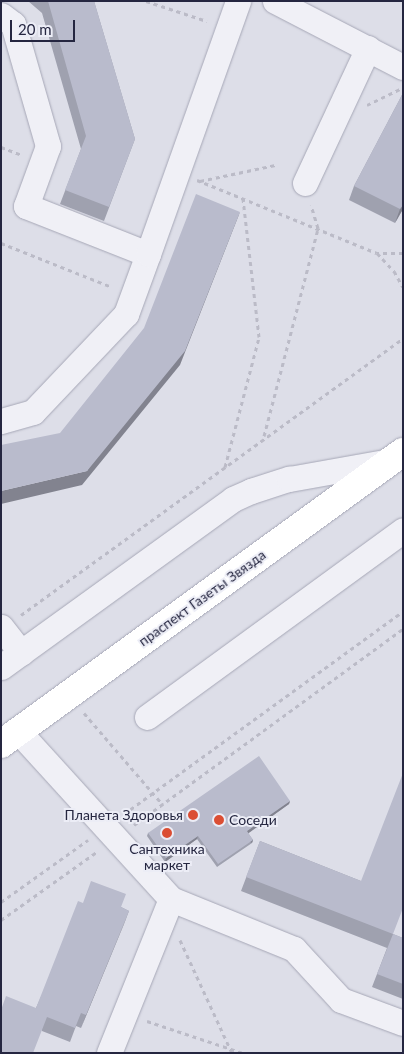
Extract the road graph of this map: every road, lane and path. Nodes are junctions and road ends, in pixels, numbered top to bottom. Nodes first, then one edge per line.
1 (146, 1) edge
2 (238, 1) edge
3 (275, 1) edge
4 (1, 15) edge
5 (229, 28) junction
6 (368, 48) junction
7 (403, 66) edge
8 (275, 165) dead end
9 (177, 171) junction
10 (200, 181) junction
11 (307, 190) joint
12 (243, 198) junction
13 (318, 228) junction
14 (1, 243) edge
15 (377, 253) junction
16 (403, 253) edge
17 (148, 254) junction
18 (403, 287) edge
19 (132, 296) junction
20 (403, 338) edge
21 (1, 420) edge
22 (264, 437) junction
23 (396, 456) edge
24 (224, 468) junction
25 (403, 530) edge
26 (403, 611) edge
27 (2, 628) edge
28 (403, 629) edge
29 (28, 648) junction
30 (1, 667) edge
31 (84, 713) dead end
32 (146, 717) dead end
33 (10, 738) edge
34 (152, 793) junction
35 (163, 805) junction
36 (111, 833) junction
37 (1, 902) edge
38 (168, 905) junction
39 (1, 920) edge
40 (125, 1014) junction
41 (403, 1023) edge
42 (230, 1048) junction
43 (109, 1053) edge
44 (232, 1053) edge
45 (243, 1053) edge

1 - 5 path
2 - 5 lane
3 - 6 lane
4 - 17 lane
5 - 9 lane
6 - 7 lane
6 - 11 lane
8 - 10 path
9 - 10 path
9 - 17 lane
10 - 12 path
11 - 13 path
12 - 13 path
12 - 24 path
13 - 15 path
13 - 22 path
14 - 19 path
15 - 16 path
15 - 18 path
17 - 19 lane
19 - 21 lane
20 - 22 path
22 - 24 path
23 - 29 lane
23 - 33 main road, праспект Газеты Звязда
24 - 27 path
25 - 32 lane
26 - 34 path
27 - 29 lane
28 - 35 path
29 - 30 lane
31 - 34 path
33 - 36 lane
34 - 35 path
34 - 36 path
35 - 36 path
36 - 37 path
36 - 38 lane
36 - 39 path
38 - 40 lane
38 - 41 lane
38 - 42 path
40 - 42 path
40 - 43 lane
42 - 44 path
42 - 45 path

